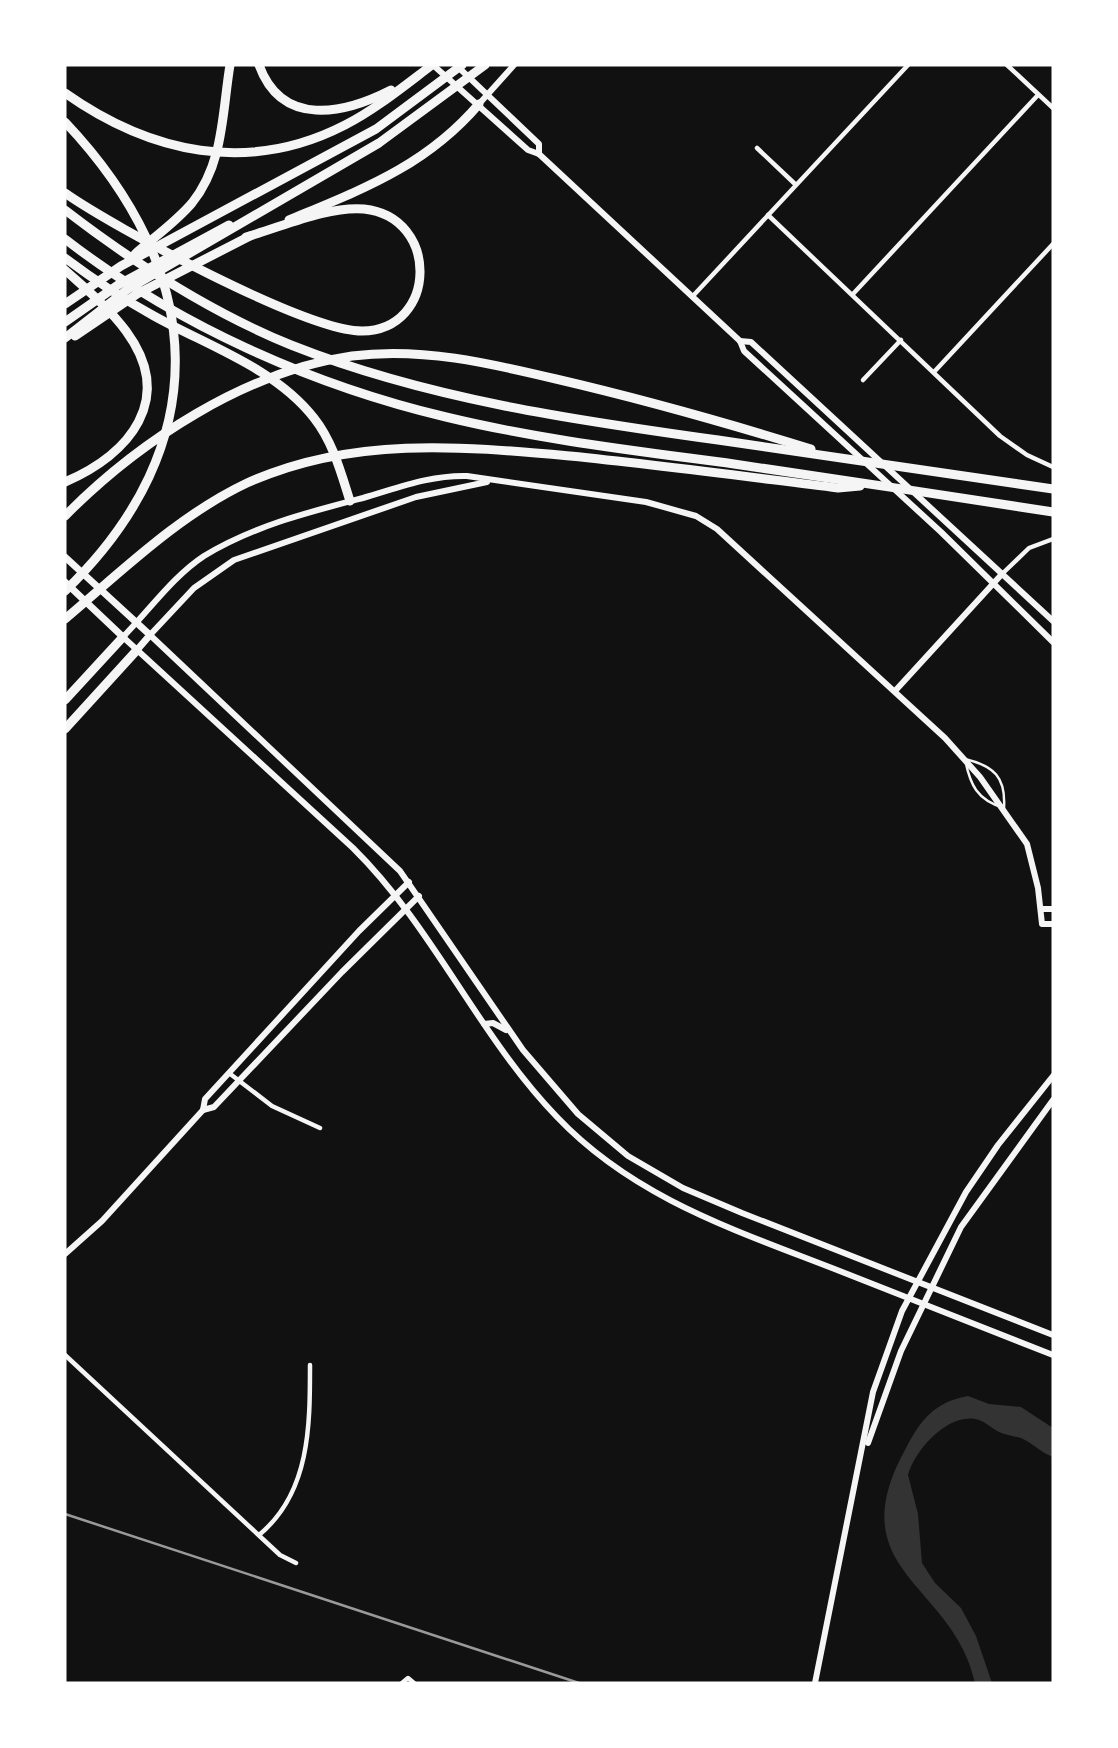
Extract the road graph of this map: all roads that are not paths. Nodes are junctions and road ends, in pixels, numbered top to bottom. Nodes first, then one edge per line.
1 (230, 65) edge
2 (259, 65) edge
3 (433, 65) edge
4 (455, 65) edge
5 (462, 65) edge
6 (485, 65) edge
7 (514, 65) edge
8 (908, 65) edge
9 (1007, 65) edge
10 (415, 78) junction
11 (65, 93) edge
12 (488, 94) junction
13 (1038, 95) junction
14 (479, 104) junction
15 (1053, 108) edge
16 (65, 122) edge
17 (757, 148) dead end
18 (539, 154) junction
19 (795, 184) junction
20 (65, 193) edge
21 (277, 202) junction
22 (65, 210) edge
23 (768, 215) junction
24 (246, 237) junction
25 (65, 239) edge
26 (1053, 244) edge
27 (67, 264) edge
28 (121, 266) junction
29 (853, 294) junction
30 (692, 297) junction
31 (65, 304) edge
32 (65, 322) edge
33 (65, 338) edge
34 (901, 340) junction
35 (740, 341) junction
36 (65, 344) edge
37 (934, 372) junction
38 (863, 380) dead end
39 (840, 457) junction
40 (1053, 467) edge
41 (489, 481) junction
42 (65, 482) edge
43 (874, 484) junction
44 (1053, 489) edge
45 (364, 498) junction
46 (350, 501) junction
47 (1053, 512) edge
48 (369, 513) junction
49 (67, 514) edge
50 (356, 517) junction
51 (1053, 539) edge
52 (65, 557) edge
53 (1002, 574) junction
54 (65, 582) edge
55 (993, 585) junction
56 (65, 591) edge
57 (65, 619) edge
58 (1053, 621) edge
59 (136, 623) junction
60 (150, 635) junction
61 (123, 637) junction
62 (1053, 642) edge
63 (137, 650) junction
64 (895, 691) junction
65 (65, 699) edge
66 (65, 729) edge
67 (965, 759) junction
68 (1004, 808) junction
69 (409, 882) junction
70 (395, 895) junction
71 (419, 896) junction
72 (407, 909) junction
73 (1041, 909) junction
74 (1053, 909) edge
75 (1053, 924) edge
76 (484, 1024) junction
77 (510, 1033) junction
78 (229, 1073) junction
79 (1053, 1076) edge
80 (238, 1082) junction
81 (1053, 1100) edge
82 (203, 1110) junction
83 (320, 1128) dead end
84 (65, 1254) edge
85 (915, 1282) junction
86 (931, 1288) junction
87 (908, 1298) junction
88 (923, 1304) junction
89 (1053, 1335) edge
90 (65, 1354) edge
91 (1053, 1355) edge
92 (310, 1365) dead end
93 (861, 1461) junction
94 (259, 1535) junction
95 (296, 1563) dead end
96 (402, 1683) edge
97 (414, 1683) edge
98 (815, 1683) edge

1 - 28 highway
2 - 10 highway
3 - 10 highway
3 - 14 main road
4 - 12 main road
5 - 28 highway
6 - 21 highway
7 - 12 main road
8 - 19 street
9 - 13 street
10 - 11 highway
12 - 14 main road
12 - 18 main road
13 - 15 street
13 - 29 street
14 - 18 main road
14 - 24 highway
16 - 56 highway
17 - 19 street
18 - 30 main road
19 - 23 street
20 - 24 highway
21 - 32 highway
21 - 33 highway
22 - 39 highway
23 - 29 street
23 - 30 street
24 - 36 highway
25 - 43 highway
26 - 37 street
27 - 42 highway
27 - 46 highway
28 - 31 highway
29 - 34 street
30 - 35 main road
34 - 37 street
34 - 38 street
35 - 53 main road
35 - 55 main road
37 - 40 street
39 - 44 highway
39 - 49 highway
41 - 45 main road
41 - 48 main road
41 - 64 main road
43 - 47 highway
43 - 57 highway
45 - 46 main road
45 - 48 main road
46 - 50 main road
46 - 59 main road
48 - 50 main road
50 - 60 main road
51 - 53 street
52 - 59 main road
53 - 55 main road
53 - 58 main road
54 - 61 main road
55 - 62 main road
55 - 64 main road
59 - 60 main road
59 - 61 main road
60 - 63 main road
60 - 69 main road
61 - 63 main road
61 - 65 highway
63 - 66 highway
63 - 70 main road
64 - 67 main road
67 - 68 main road
67 - 68 lane
67 - 68 lane
68 - 73 main road
69 - 70 main road
69 - 71 main road
70 - 72 main road
70 - 78 main road
71 - 72 main road
71 - 77 main road
72 - 76 main road
72 - 80 main road
73 - 74 main road
73 - 75 main road
76 - 77 main road
76 - 87 main road
77 - 85 main road
78 - 80 street
78 - 82 main road
79 - 85 main road
80 - 82 main road
80 - 83 street
81 - 86 main road
82 - 84 main road
85 - 86 main road
85 - 87 main road
86 - 88 main road
86 - 89 main road
87 - 88 main road
87 - 93 main road
88 - 91 main road
88 - 93 main road
90 - 94 street
92 - 94 street
93 - 98 main road
94 - 95 street
96 - 97 street

